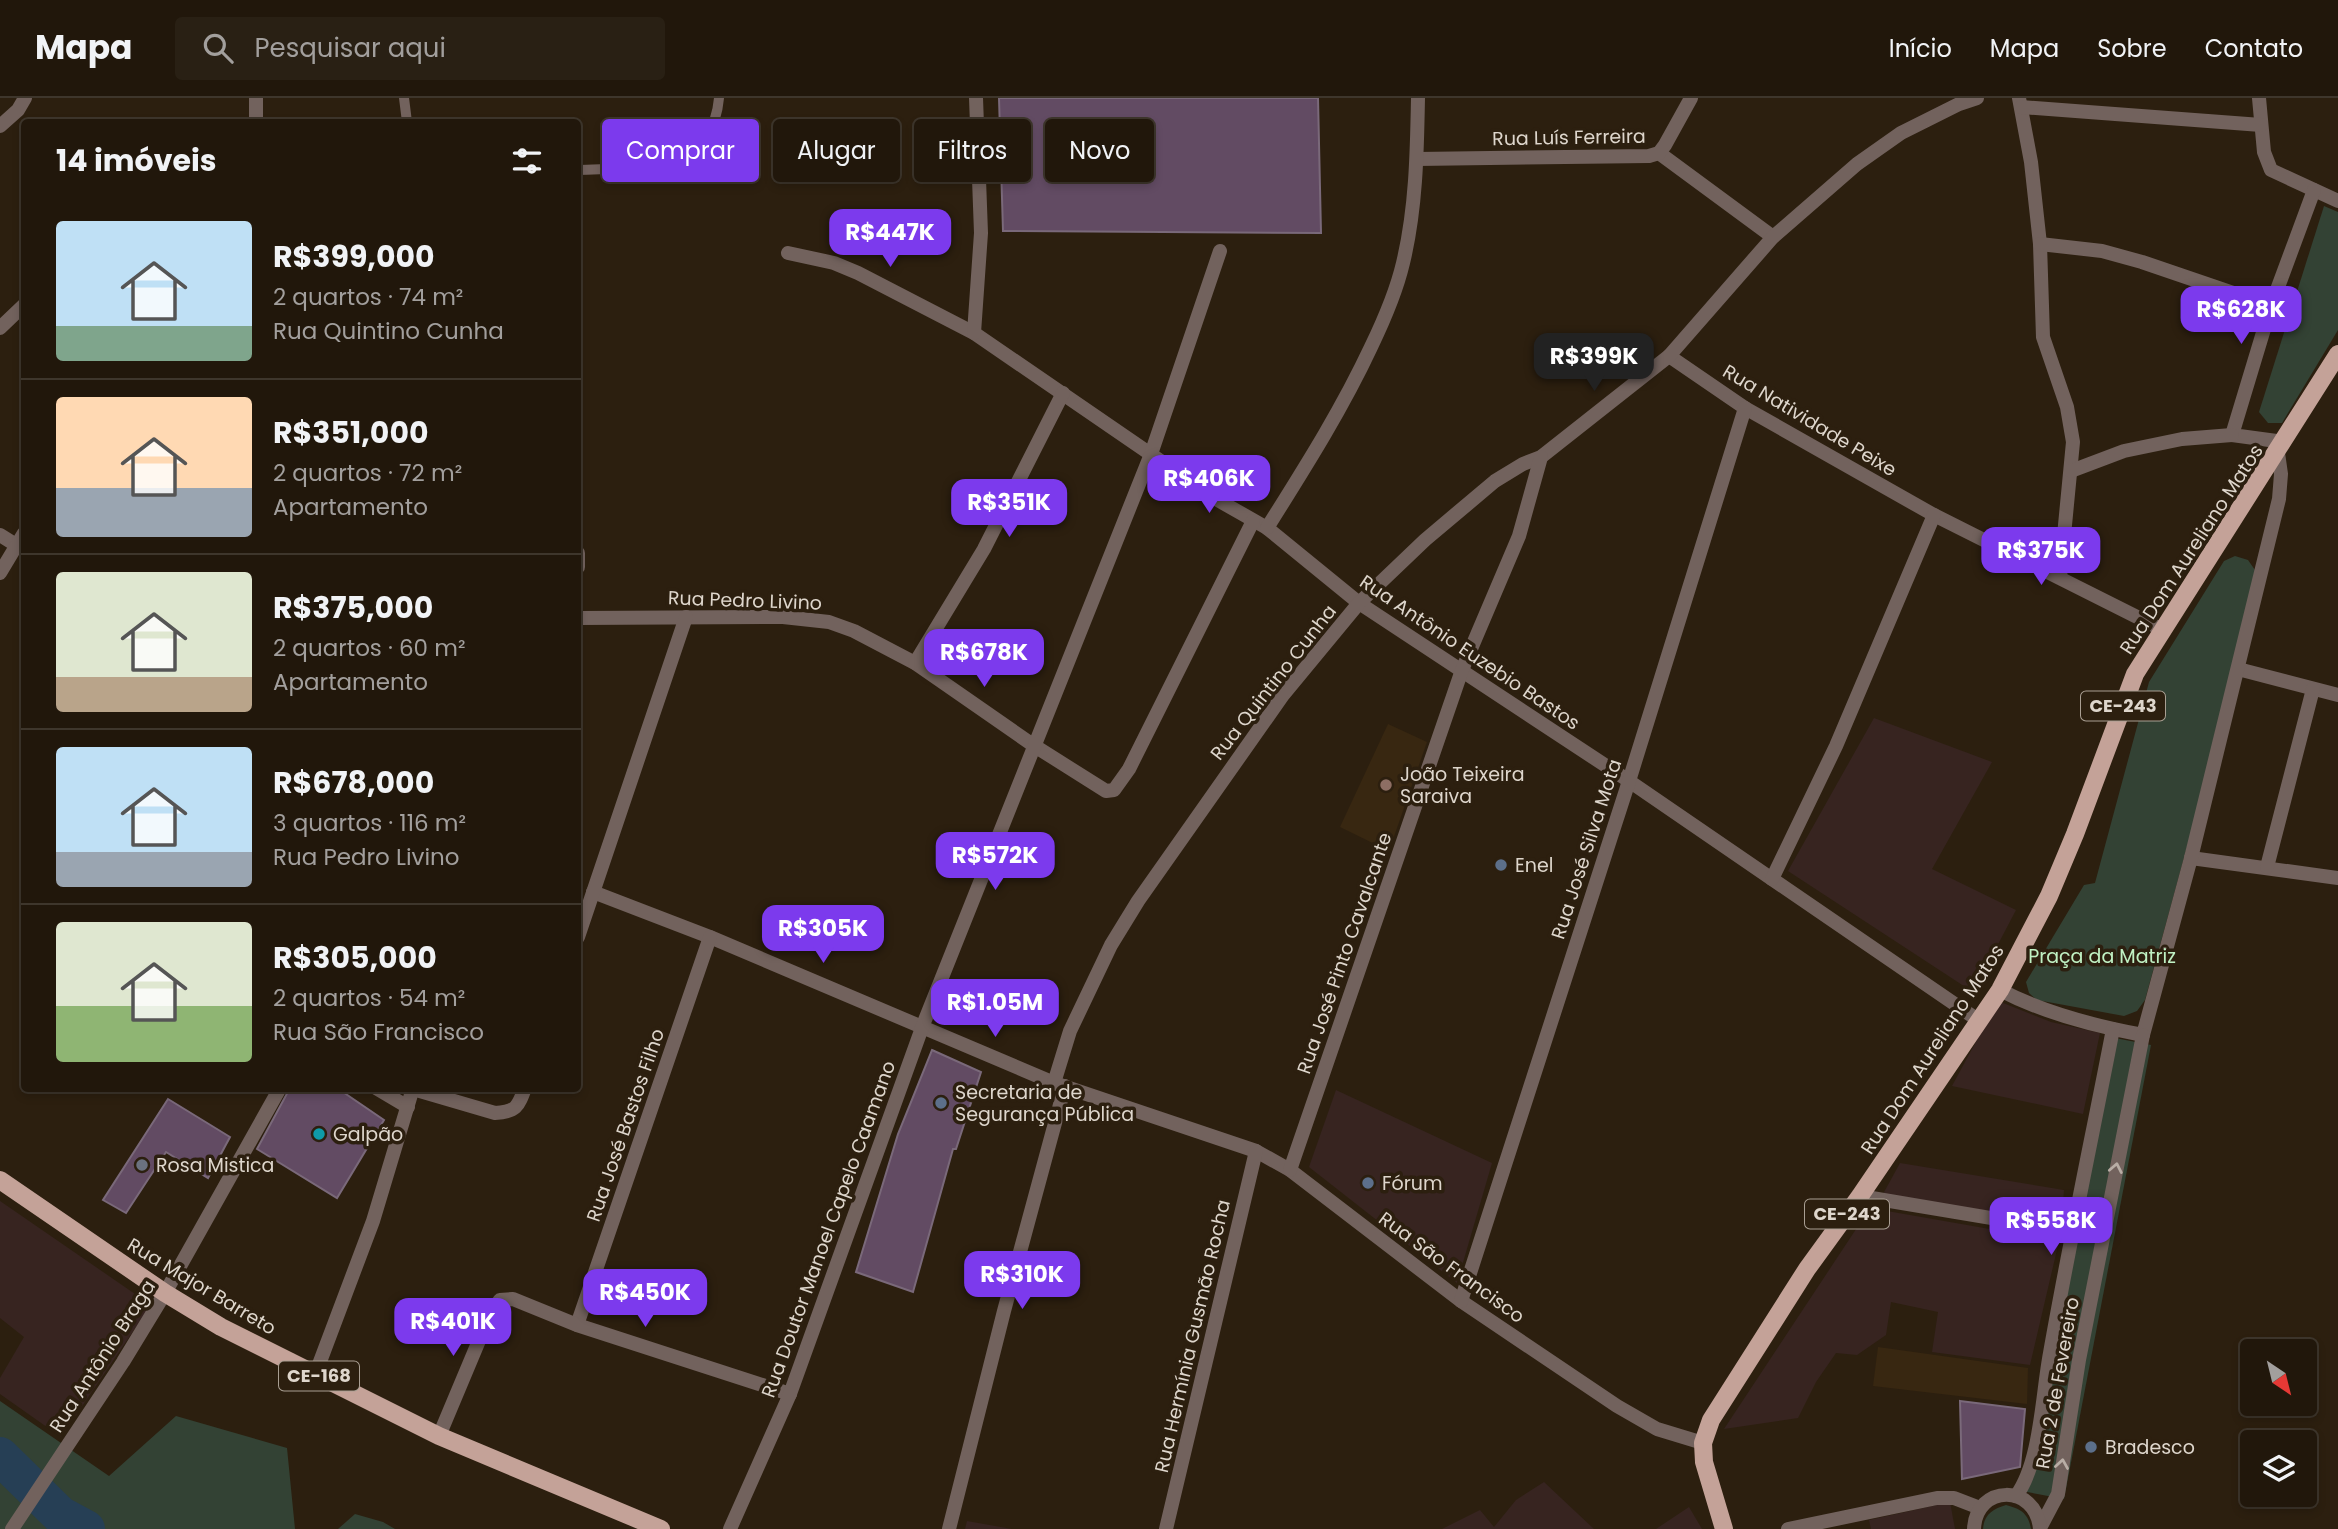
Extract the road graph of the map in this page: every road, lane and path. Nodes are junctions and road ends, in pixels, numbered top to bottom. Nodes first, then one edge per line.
1 (24, 98) edge
2 (256, 98) edge
3 (404, 98) edge
4 (719, 98) edge
5 (976, 98) edge
6 (1418, 98) edge
7 (1691, 98) edge
8 (1977, 98) edge
9 (2259, 98) edge
10 (2020, 103) edge
11 (256, 119) edge
12 (407, 119) edge
13 (2261, 125) junction
14 (0, 126) edge
15 (1659, 153) junction
16 (1417, 159) junction
17 (581, 170) edge
18 (2314, 190) junction
19 (2338, 201) edge
20 (1773, 237) junction
21 (2040, 244) junction
22 (1220, 251) dead end
23 (788, 253) dead end
24 (2271, 306) junction
25 (21, 308) edge
26 (0, 328) edge
27 (975, 332) junction
28 (2338, 354) edge
29 (1669, 356) junction
30 (1063, 393) junction
31 (1745, 408) junction
32 (2232, 435) junction
33 (2281, 447) junction
34 (1151, 454) junction
35 (1541, 457) junction
36 (2071, 471) junction
37 (1934, 515) junction
38 (1260, 525) junction
39 (0, 536) edge
40 (20, 539) edge
41 (0, 573) edge
42 (2060, 577) junction
43 (1359, 603) junction
44 (686, 617) junction
45 (581, 618) edge
46 (2163, 630) junction
47 (915, 663) junction
48 (1462, 670) junction
49 (2238, 670) junction
50 (2313, 689) junction
51 (2338, 695) edge
52 (1033, 745) junction
53 (1629, 780) junction
54 (2191, 858) junction
55 (2267, 867) junction
56 (2338, 878) edge
57 (1772, 879) junction
58 (593, 892) junction
59 (581, 928) edge
60 (710, 937) junction
61 (2000, 989) junction
62 (1978, 1020) junction
63 (923, 1025) junction
64 (2113, 1029) junction
65 (2143, 1035) junction
66 (1059, 1084) junction
67 (278, 1092) edge
68 (383, 1092) edge
69 (412, 1092) edge
70 (423, 1092) edge
71 (524, 1092) edge
72 (408, 1107) junction
73 (1256, 1151) junction
74 (1290, 1170) junction
75 (0, 1180) edge
76 (1860, 1196) junction
77 (2074, 1233) junction
78 (166, 1293) junction
79 (1461, 1301) junction
80 (577, 1325) junction
81 (316, 1375) junction
82 (790, 1394) junction
83 (439, 1436) junction
84 (1703, 1443) junction
85 (2016, 1496) junction
86 (1980, 1508) junction
87 (2040, 1528) edge
88 (12, 1529) edge
89 (661, 1529) edge
90 (730, 1529) edge
91 (949, 1529) edge
92 (1166, 1529) edge
93 (1724, 1529) edge
94 (1788, 1529) edge
95 (1974, 1529) edge

1 - 14 street
2 - 11 street
3 - 12 lane
4 - 17 lane
5 - 27 street
6 - 16 street
7 - 15 street, Rua Luís Ferreira
8 - 20 street, Rua Quintino Cunha
9 - 13 street
10 - 13 street
10 - 21 street
13 - 18 street
15 - 16 street, Rua Luís Ferreira
15 - 20 street
16 - 38 street
18 - 19 street
18 - 24 street
20 - 29 street, Rua Quintino Cunha
21 - 24 street
21 - 36 street
22 - 34 street, Rua Doutor Manoel Capelo Caamano
23 - 27 street, Rua Antônio Euzebio Bastos
24 - 32 street
25 - 26 street
27 - 30 street, Rua Antônio Euzebio Bastos
28 - 33 main road, CE-243
29 - 31 street, Rua Natividade Peixe
29 - 35 street, Rua Quintino Cunha
30 - 34 street, Rua Antônio Euzebio Bastos
30 - 47 street
31 - 37 street, Rua Natividade Peixe
31 - 53 street, Rua José Silva Mota
32 - 33 street
32 - 36 street
33 - 46 main road, Rua Dom Aureliano Matos / CE-243
33 - 49 street, Rua 2 de Fevereiro
34 - 38 street, Rua Antônio Euzebio Bastos
34 - 52 street, Rua Doutor Manoel Capelo Caamano
35 - 43 street, Rua Quintino Cunha
35 - 48 street, Rua José Pinto Cavalcante
36 - 42 street
37 - 42 street, Rua Natividade Peixe
37 - 57 street
38 - 43 street, Rua Antônio Euzebio Bastos
38 - 52 street, Rua Pedro Livino
39 - 40 street
40 - 41 street
42 - 46 street, Rua Natividade Peixe
43 - 48 street, Rua Antônio Euzebio Bastos
43 - 66 street, Rua Quintino Cunha
44 - 45 street, Rua Pedro Livino
44 - 47 street, Rua Pedro Livino
44 - 58 street
46 - 61 main road, Rua Dom Aureliano Matos / CE-243
47 - 52 street, Rua Pedro Livino
48 - 53 street, Rua Antônio Euzebio Bastos
48 - 74 street, Rua José Pinto Cavalcante
49 - 50 street
49 - 54 street, Rua 2 de Fevereiro
50 - 51 street
50 - 55 street
52 - 63 street, Rua Doutor Manoel Capelo Caamano
53 - 57 street, Rua Antônio Euzebio Bastos
53 - 79 street, Rua José Silva Mota
54 - 55 street
54 - 65 street, Rua 2 de Fevereiro
55 - 56 street
57 - 62 street, Rua Antônio Euzebio Bastos
58 - 59 street
58 - 60 street, Rua São Francisco
60 - 63 street, Rua São Francisco
60 - 80 street, Rua José Bastos Filho
61 - 62 main road, Rua Dom Aureliano Matos / CE-243
61 - 64 street
62 - 76 main road, Rua Dom Aureliano Matos / CE-243
63 - 66 street, Rua São Francisco
63 - 82 street, Rua Doutor Manoel Capelo Caamano
64 - 65 street
64 - 77 street, Rua 2 de Fevereiro
87 -> 65 street, Rua 2 de Fevereiro
66 - 73 street, Rua São Francisco
66 - 91 street, Rua Quintino Cunha
67 - 78 street, Rua Antônio Braga
68 - 72 street
69 - 72 street
70 - 71 street
72 - 81 street
73 - 74 street, Rua São Francisco
73 - 92 street, Rua Hermínia Gusmão Rocha
74 - 79 street, Rua São Francisco
75 - 78 main road, Rua Major Barreto / CE-168
76 - 77 street
76 - 84 main road, Rua Dom Aureliano Matos / CE-243
77 - 85 street, Rua 2 de Fevereiro
78 - 81 main road, Rua Major Barreto / CE-168
78 - 88 street, Rua Antônio Braga
79 - 84 street, Rua São Francisco
80 - 82 street
80 - 83 street
81 - 83 main road, Rua Major Barreto / CE-168
82 - 90 street, Rua Doutor Manoel Capelo Caamano
83 - 89 main road, Rua Major Barreto / CE-168
84 - 93 main road
85 - 86 street
85 - 87 street
86 - 94 street
86 - 95 street

